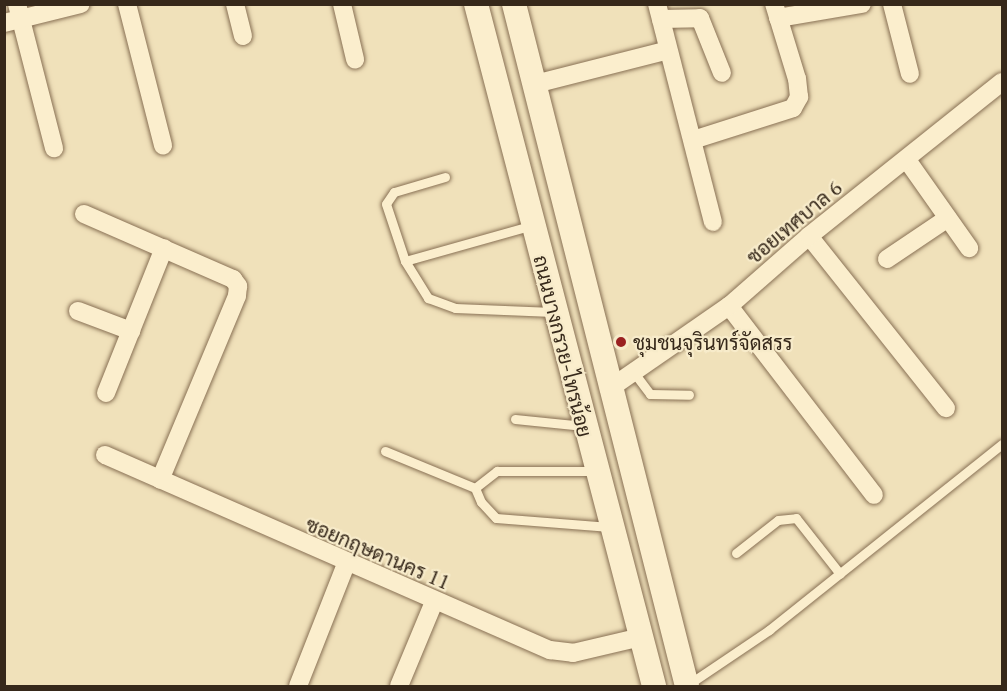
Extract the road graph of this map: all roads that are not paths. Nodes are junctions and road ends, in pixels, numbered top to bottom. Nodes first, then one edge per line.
1 (81, 4) edge
2 (127, 4) edge
3 (235, 4) edge
4 (342, 4) edge
5 (476, 4) edge
6 (514, 4) edge
7 (861, 4) edge
8 (892, 4) edge
9 (776, 11) edge
10 (659, 12) edge
11 (14, 16) edge
12 (243, 36) dead end
13 (668, 50) junction
14 (355, 59) dead end
15 (722, 73) dead end
16 (910, 74) dead end
17 (1002, 82) edge
18 (535, 84) junction
19 (693, 140) junction
20 (163, 145) dead end
21 (54, 148) dead end
22 (907, 160) junction
23 (445, 177) dead end
24 (84, 214) dead end
25 (948, 218) junction
26 (713, 222) dead end
27 (533, 225) junction
28 (809, 236) junction
29 (969, 248) dead end
30 (164, 249) junction
31 (887, 259) dead end
32 (405, 261) junction
33 (729, 306) junction
34 (78, 311) dead end
35 (554, 312) junction
36 (131, 331) junction
37 (635, 374) junction
38 (609, 389) junction
39 (106, 393) dead end
40 (689, 395) dead end
41 (945, 408) dead end
42 (515, 419) dead end
43 (584, 426) junction
44 (1002, 444) edge
45 (385, 451) dead end
46 (105, 455) dead end
47 (596, 471) junction
48 (160, 480) junction
49 (475, 488) junction
50 (874, 495) dead end
51 (610, 527) junction
52 (736, 553) dead end
53 (346, 564) junction
54 (657, 568) junction
55 (840, 574) junction
56 (624, 577) junction
57 (434, 602) junction
58 (641, 637) junction
59 (687, 686) edge
60 (298, 687) edge
61 (399, 687) edge
62 (654, 687) edge

1 - 11 street
2 - 20 street
3 - 12 street
4 - 14 street
5 - 27 main road, ถนนบางกรวย-ไทรน้อย
6 - 18 main road, ถนนบางกรวย-ไทรน้อย
7 - 9 street
8 - 16 street
9 - 19 street
10 - 13 street
10 - 15 street
11 - 21 street
13 - 18 street
13 - 19 street
17 - 22 street, ซอยเทศบาล 6
18 - 38 main road, ถนนบางกรวย-ไทรน้อย
19 - 26 street
22 - 25 street
22 - 28 street, ซอยเทศบาล 6
23 - 32 lane
24 - 30 street
25 - 29 street
25 - 31 street
27 - 32 lane
27 - 35 main road, ถนนบางกรวย-ไทรน้อย
28 - 33 street, ซอยเทศบาล 6
28 - 41 street
30 - 36 street
30 - 48 street
32 - 35 lane
33 - 37 street, ซอยเทศบาล 6
33 - 50 street
34 - 36 street
35 - 43 main road, ถนนบางกรวย-ไทรน้อย
36 - 39 street
37 - 38 street, ซอยเทศบาล 6
37 - 40 lane
38 - 54 main road, ถนนบางกรวย-ไทรน้อย
42 - 43 lane
43 - 47 main road, ถนนบางกรวย-ไทรน้อย
44 - 55 lane
45 - 49 lane
46 - 48 street, ซอยกฤษดานคร 11
47 - 49 lane
47 - 51 main road, ถนนบางกรวย-ไทรน้อย
48 - 53 street, ซอยกฤษดานคร 11
49 - 51 lane
51 - 56 main road, ถนนบางกรวย-ไทรน้อย
52 - 55 lane
53 - 57 street, ซอยกฤษดานคร 11
53 - 60 street
54 - 56 main road
54 - 59 main road, ถนนบางกรวย-ไทรน้อย
55 - 59 lane
56 - 58 main road, ถนนบางกรวย-ไทรน้อย
57 - 58 street, ซอยกฤษดานคร 11
57 - 61 street
58 - 62 main road, ถนนบางกรวย-ไทรน้อย

